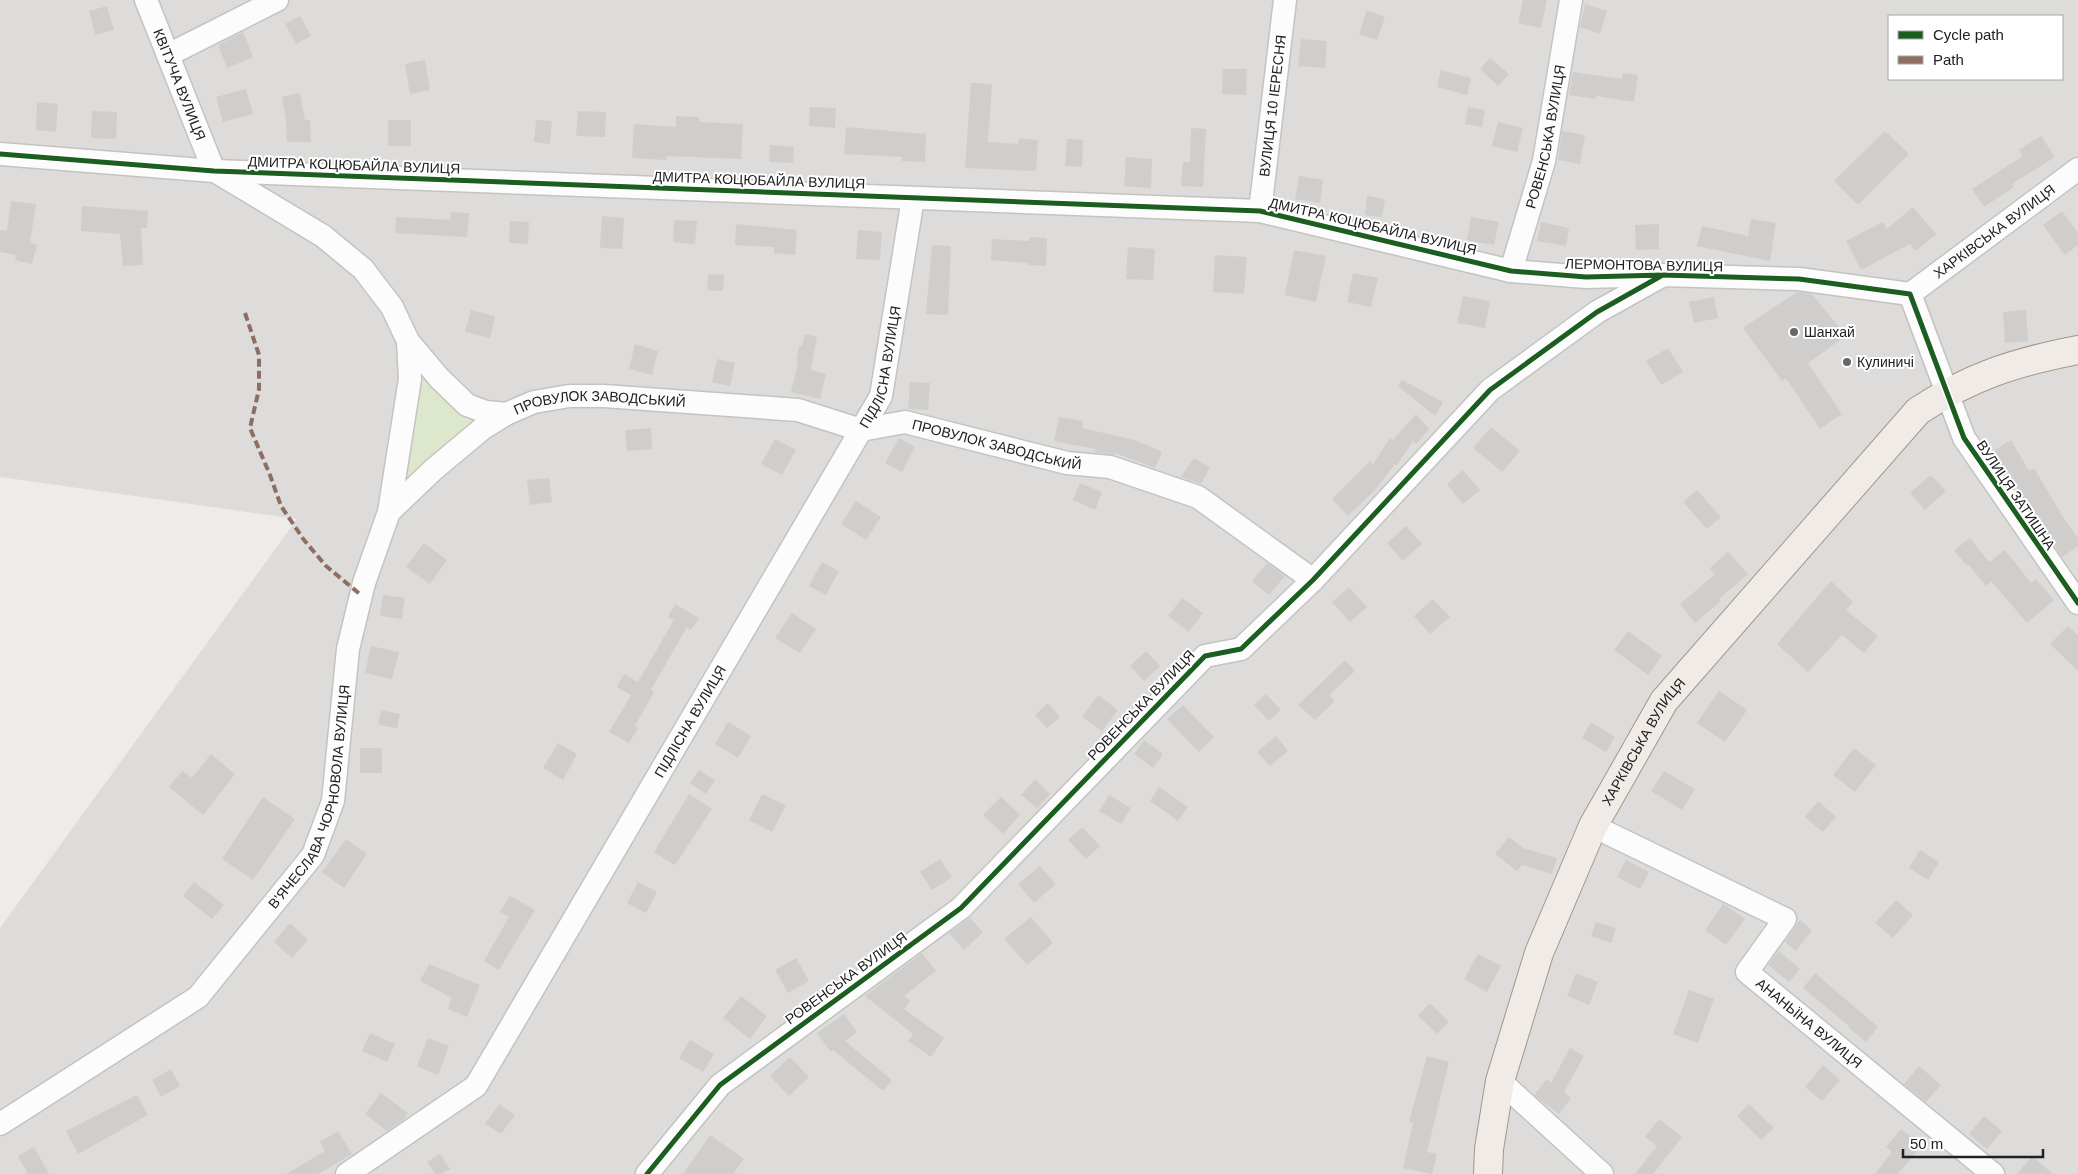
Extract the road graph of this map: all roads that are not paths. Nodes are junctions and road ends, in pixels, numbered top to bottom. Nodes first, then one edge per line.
1 (146, 0) edge
2 (277, 0) edge
3 (1285, 0) edge
4 (1571, 0) edge
5 (168, 55) junction
6 (0, 154) edge
7 (2078, 169) edge
8 (214, 170) junction
9 (913, 198) junction
10 (1260, 211) junction
11 (1511, 271) junction
12 (1663, 275) junction
13 (1910, 294) junction
14 (408, 341) junction
15 (2078, 350) edge
16 (1946, 392) junction
17 (506, 414) junction
18 (861, 430) junction
19 (389, 512) junction
20 (1313, 580) junction
21 (2078, 603) edge
22 (1594, 826) junction
23 (1500, 1081) junction
24 (0, 1124) edge
25 (347, 1174) edge
26 (647, 1174) edge
27 (1488, 1174) edge
28 (1602, 1174) edge
29 (1993, 1174) edge

1 - 5 street, КВІТУЧА ВУЛИЦЯ
2 - 5 street
3 - 10 street, ВУЛИЦЯ 10 ІЕРЕСНЯ
4 - 11 street, РОВЕНСЬКА ВУЛИЦЯ
5 - 8 street, КВІТУЧА ВУЛИЦЯ
6 - 8 street, ДМИТРА КОЦЮБАЙЛА ВУЛИЦЯ
7 - 13 street, ХАРКІВСЬКА ВУЛИЦЯ
8 - 9 street, ДМИТРА КОЦЮБАЙЛА ВУЛИЦЯ
8 - 14 street
9 - 10 street, ДМИТРА КОЦЮБАЙЛА ВУЛИЦЯ
9 - 18 street, ПІДЛІСНА ВУЛИЦЯ
10 - 11 street, ДМИТРА КОЦЮБАЙЛА ВУЛИЦЯ
11 - 12 street, ЛЕРМОНТОВА ВУЛИЦЯ
12 - 13 street, ЛЕРМОНТОВА ВУЛИЦЯ
12 - 20 street, РОВЕНСЬКА ВУЛИЦЯ
13 - 16 street
14 - 17 street
14 - 19 street, В'ЯЧЕСЛАВА ЧОРНОВОЛА ВУЛИЦЯ
15 - 16 main road, ХАРКІВСЬКА ВУЛИЦЯ
16 - 21 street, ВУЛИЦЯ ЗАТИШНА
16 - 22 main road, ХАРКІВСЬКА ВУЛИЦЯ
17 - 18 street, ПРОВУЛОК ЗАВОДСЬКИЙ
17 - 19 street, ПРОВУЛОК ЗАВОДСЬКИЙ
18 - 20 street, ПРОВУЛОК ЗАВОДСЬКИЙ
18 - 25 street, ПІДЛІСНА ВУЛИЦЯ
19 - 24 street, В'ЯЧЕСЛАВА ЧОРНОВОЛА ВУЛИЦЯ
20 - 26 street, РОВЕНСЬКА ВУЛИЦЯ
22 - 23 main road, ХАРКІВСЬКА ВУЛИЦЯ
22 - 29 street, АНАНЬЇНА ВУЛИЦЯ
23 - 27 main road, ХАРКІВСЬКА ВУЛИЦЯ
23 - 28 street

